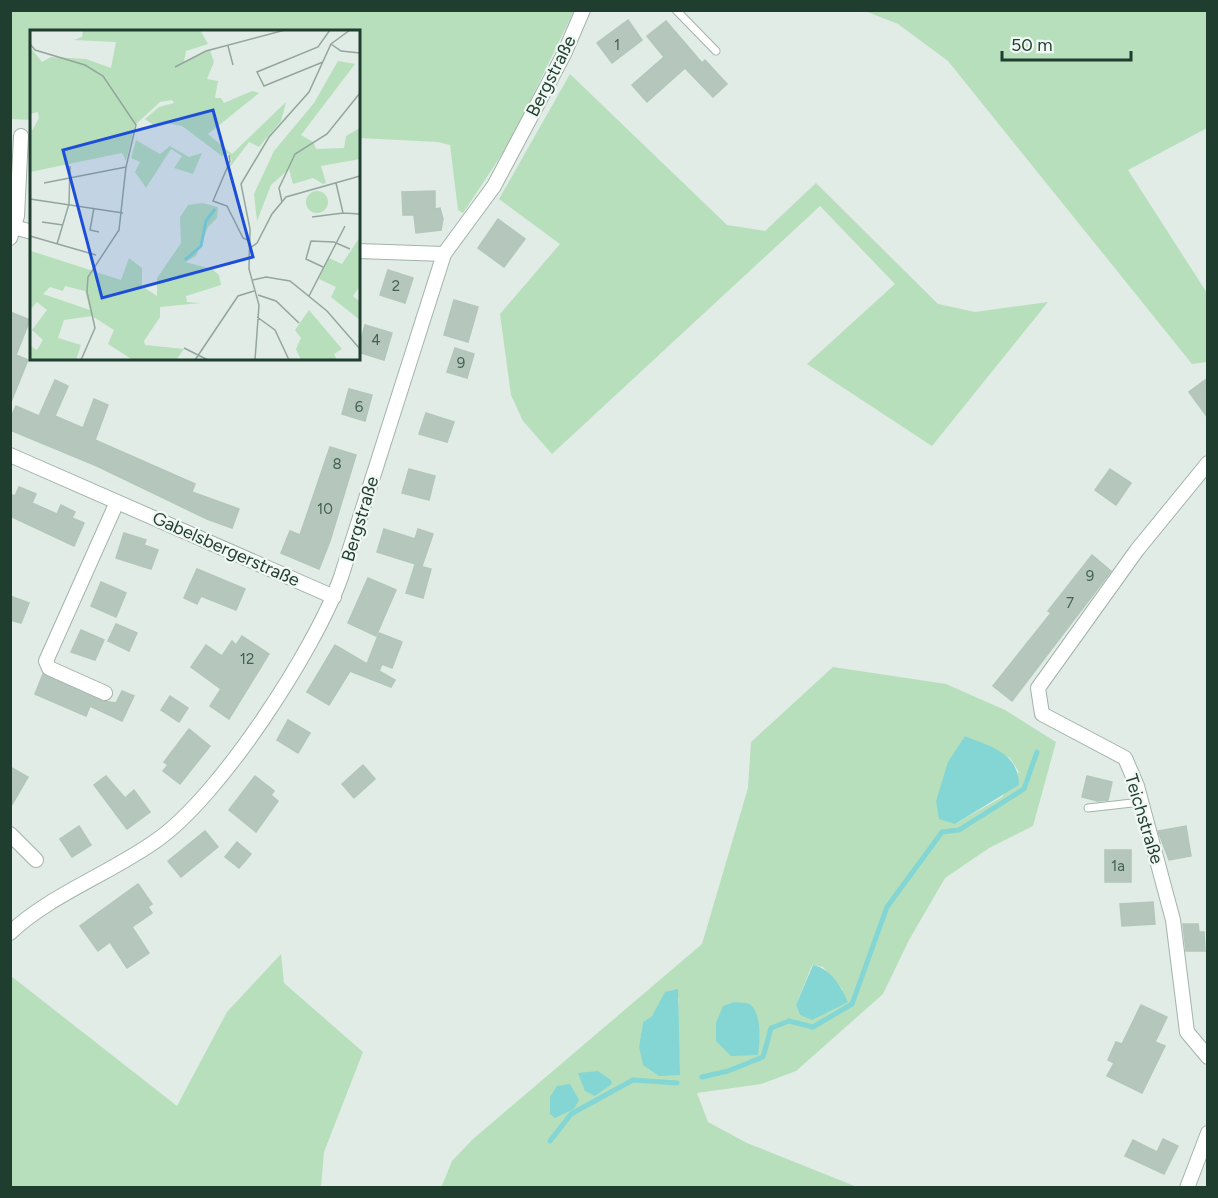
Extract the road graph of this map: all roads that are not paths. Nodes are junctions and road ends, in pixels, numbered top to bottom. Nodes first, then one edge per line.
1 (583, 10) edge
2 (676, 10) edge
3 (716, 51) dead end
4 (21, 136) dead end
5 (12, 230) edge
6 (30, 232) edge
7 (360, 251) edge
8 (444, 254) junction
9 (10, 455) edge
10 (1208, 464) edge
11 (117, 502) junction
12 (334, 597) junction
13 (105, 693) dead end
14 (1141, 802) junction
15 (1088, 808) dead end
16 (10, 834) edge
17 (36, 860) dead end
18 (10, 933) edge
19 (1208, 1057) edge
20 (1208, 1133) edge
21 (1187, 1188) edge

1 - 8 street, Bergstraße
2 - 3 lane
4 - 5 street
5 - 6 street
7 - 8 street
8 - 12 street, Bergstraße
9 - 11 street, Gabelsbergerstraße
10 - 14 street, Teichstraße
11 - 12 street, Gabelsbergerstraße
11 - 13 street
12 - 18 street, Bergstraße
14 - 15 lane
14 - 19 street, Teichstraße
16 - 17 street
20 - 21 street

